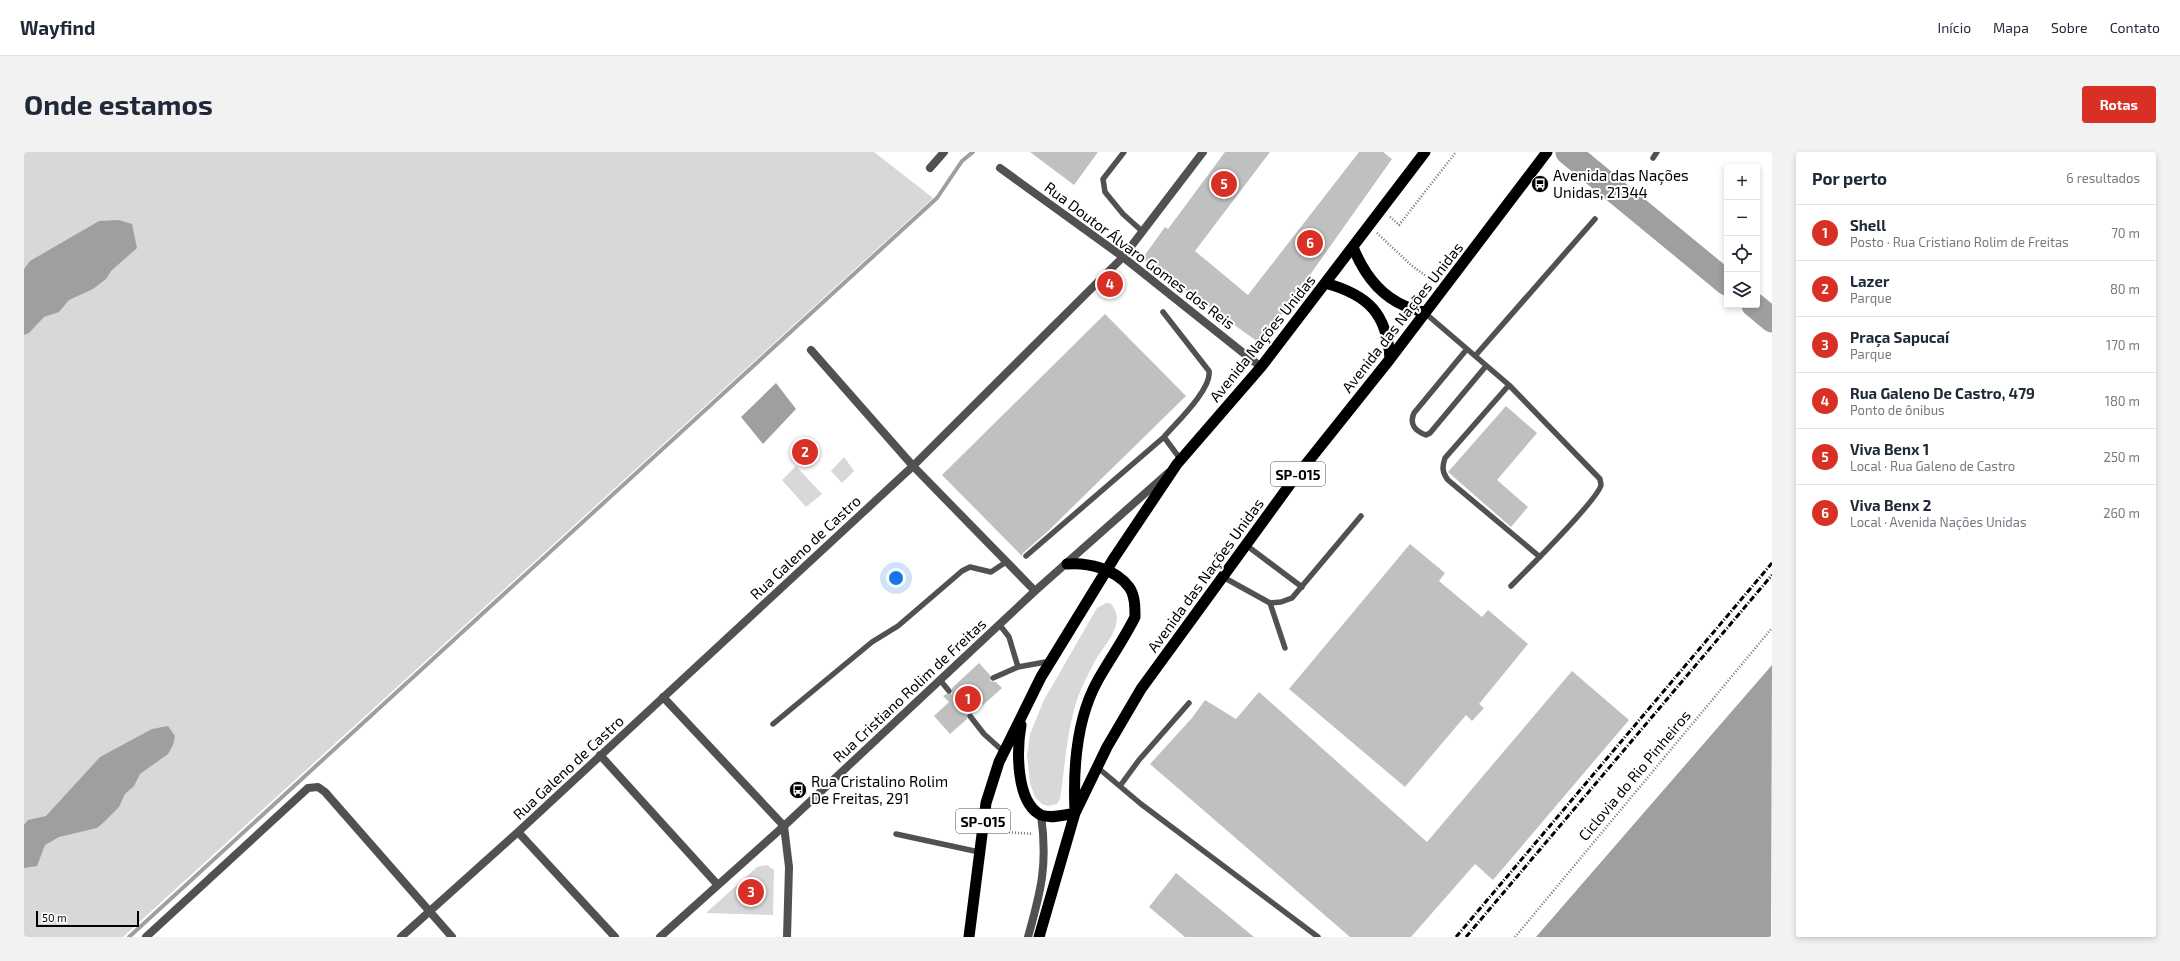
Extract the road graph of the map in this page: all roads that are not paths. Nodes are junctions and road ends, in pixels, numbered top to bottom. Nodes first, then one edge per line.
1 (944, 152) edge
2 (1124, 152) edge
3 (1203, 152) edge
4 (1425, 152) edge
5 (1547, 152) edge
6 (1657, 152) edge
7 (1653, 158) dead end
8 (930, 168) dead end
9 (1000, 168) dead end
10 (1595, 219) dead end
11 (1143, 232) junction
12 (1353, 247) junction
13 (1124, 257) junction
14 (1325, 283) junction
15 (1163, 312) dead end
16 (1426, 313) junction
17 (1467, 349) junction
18 (811, 350) dead end
19 (1475, 356) junction
20 (1390, 359) junction
21 (1486, 366) junction
22 (1261, 367) junction
23 (1509, 385) junction
24 (1164, 437) junction
25 (1179, 462) junction
26 (913, 466) junction
27 (1361, 516) dead end
28 (1246, 545) junction
29 (1026, 556) dead end
30 (1540, 557) junction
31 (1006, 562) junction
32 (1067, 564) junction
33 (1105, 571) junction
34 (1223, 577) junction
35 (1302, 586) junction
36 (1511, 586) dead end
37 (1035, 591) junction
38 (1270, 603) junction
39 (1000, 624) junction
40 (1285, 648) dead end
41 (1051, 661) junction
42 (1018, 667) junction
43 (993, 678) dead end
44 (940, 680) junction
45 (949, 691) dead end
46 (663, 697) junction
47 (1189, 703) dead end
48 (1023, 712) junction
49 (970, 716) dead end
50 (773, 724) dead end
51 (1004, 752) junction
52 (600, 755) junction
53 (1097, 767) junction
54 (1120, 786) junction
55 (1075, 813) junction
56 (1041, 815) junction
57 (784, 826) junction
58 (518, 832) junction
59 (896, 834) dead end
60 (979, 852) junction
61 (717, 884) junction
62 (429, 911) junction
63 (146, 937) edge
64 (401, 937) edge
65 (452, 937) edge
66 (616, 937) edge
67 (660, 937) edge
68 (787, 937) edge
69 (969, 937) edge
70 (1028, 937) edge
71 (1039, 937) edge
72 (1318, 937) edge

1 - 8 street
2 - 11 lane
3 - 11 street, Rua Galeno de Castro
4 - 12 highway, Avenida Nações Unidas / SP-015
5 - 16 highway, Avenida das Nações Unidas / SP-015
6 - 7 lane
9 - 13 street, Rua Doutor Álvaro Gomes dos Reis
10 - 19 lane
11 - 13 street, Rua Galeno de Castro
12 - 14 highway, Avenida Nações Unidas / SP-015
12 - 16 highway
13 - 22 street, Rua Doutor Álvaro Gomes dos Reis
13 - 26 street, Rua Galeno de Castro
14 - 20 highway
14 - 22 highway, Avenida Nações Unidas / SP-015
15 - 24 lane
16 - 17 lane
16 - 20 highway, Avenida das Nações Unidas / SP-015
17 - 19 lane
17 - 21 lane
18 - 26 street
19 - 21 lane
20 - 28 highway, Avenida das Nações Unidas / SP-015
21 - 23 lane
22 - 25 highway, Avenida Nações Unidas / SP-015
23 - 30 lane
23 - 30 lane
24 - 25 lane
24 - 29 lane
25 - 32 street, Rua Cristiano Rolim de Freitas
25 - 33 highway, SP-015
26 - 31 street
26 - 46 street, Rua Galeno de Castro
27 - 35 lane
28 - 34 highway, Avenida das Nações Unidas / SP-015
28 - 35 lane
30 - 36 lane
31 - 37 street
31 - 50 lane
32 - 33 highway
32 - 37 street, Rua Cristiano Rolim de Freitas
33 - 41 highway, SP-015
33 - 55 highway
34 - 38 lane
34 - 53 highway, Avenida das Nações Unidas / SP-015
35 - 38 lane
37 - 39 street, Rua Cristiano Rolim de Freitas
38 - 40 lane
39 - 42 lane
39 - 44 street, Rua Cristiano Rolim de Freitas
41 - 42 lane
41 - 48 highway, SP-015
42 - 43 lane
44 - 45 lane
44 - 57 street, Rua Cristiano Rolim de Freitas
46 - 52 street, Rua Galeno de Castro
46 - 57 street
47 - 54 lane
48 - 51 highway, SP-015
48 - 56 highway
49 - 51 lane
51 - 60 highway, SP-015
52 - 58 street, Rua Galeno de Castro
52 - 61 street
53 - 54 lane
53 - 55 highway, Avenida das Nações Unidas / SP-015
54 - 72 lane
55 - 56 highway
55 - 71 highway, Avenida das Nações Unidas / SP-015
56 - 70 street
57 - 61 street, Rua Cristiano Rolim de Freitas
57 - 68 street
58 - 62 street, Rua Galeno de Castro
58 - 66 street
59 - 60 lane
60 - 69 highway, SP-015
61 - 67 street, Rua Cristiano Rolim de Freitas
62 - 63 street
62 - 64 street, Rua Galeno de Castro
62 - 65 street

